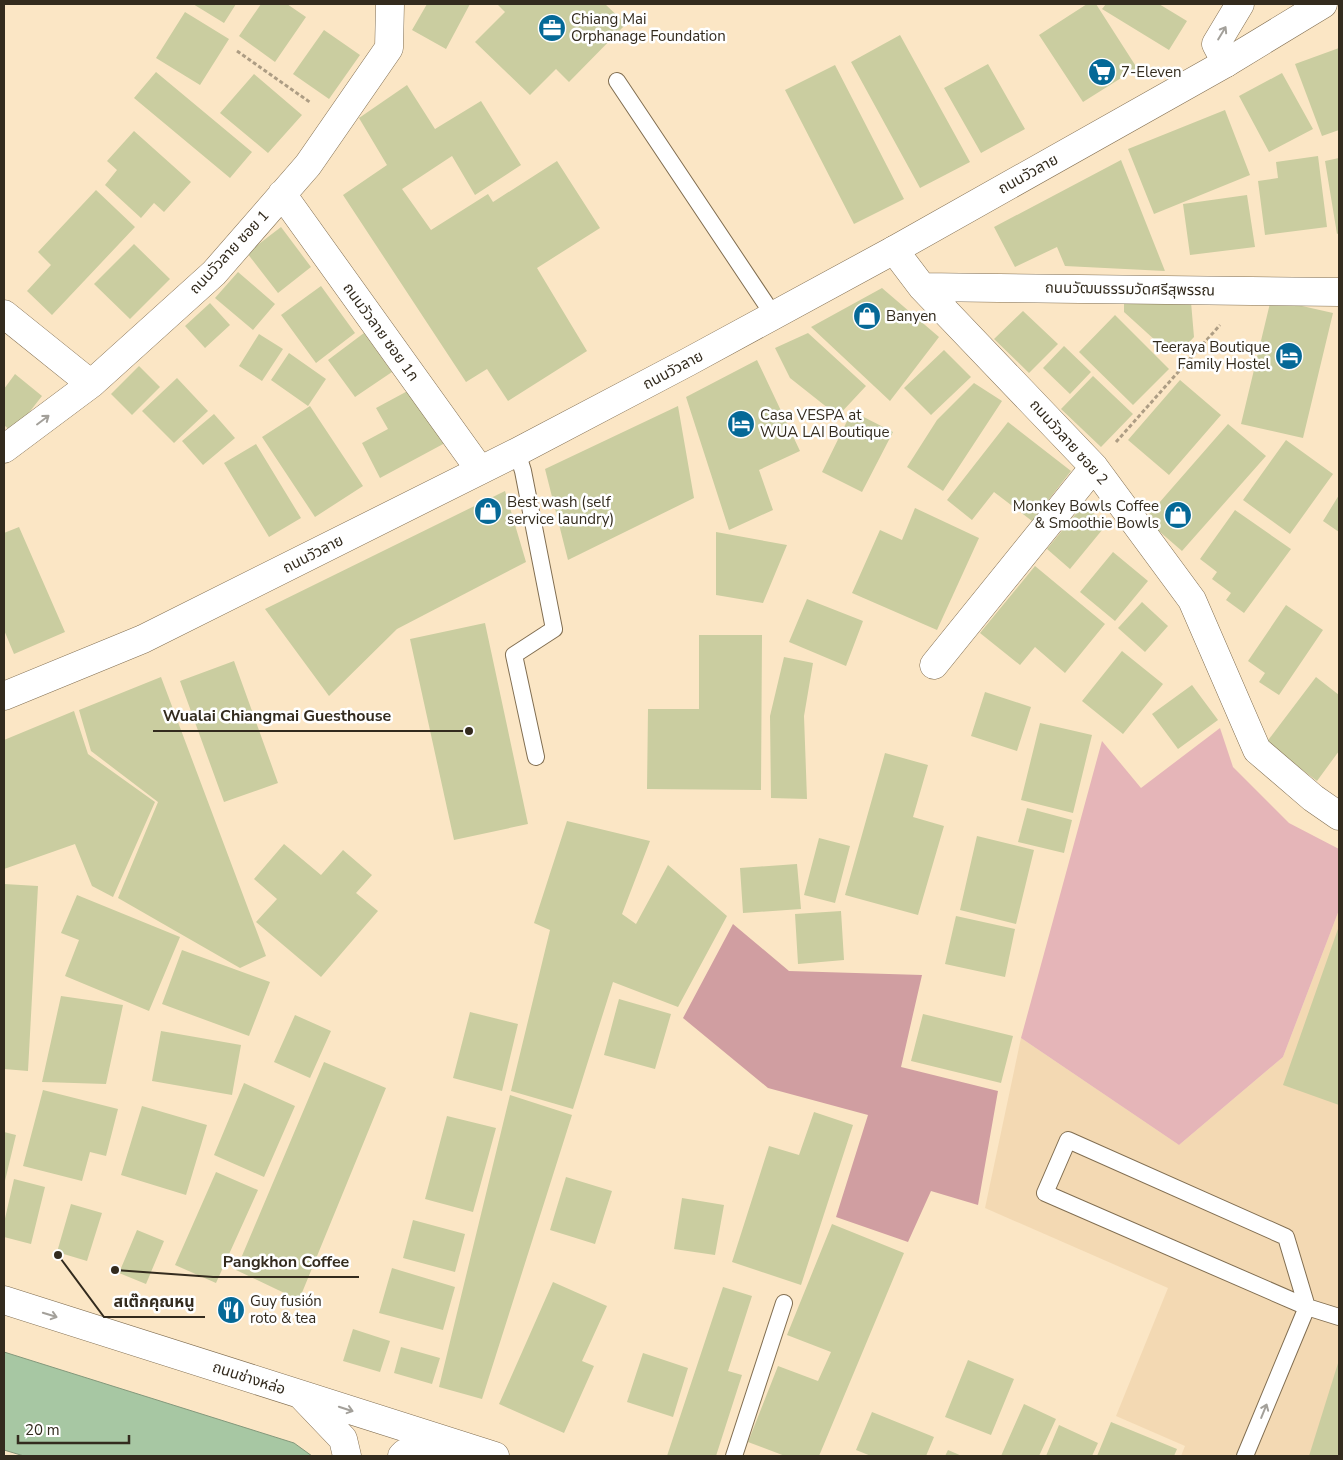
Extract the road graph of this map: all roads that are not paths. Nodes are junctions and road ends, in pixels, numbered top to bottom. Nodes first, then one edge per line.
1 (390, 4) edge
2 (1240, 4) edge
3 (1323, 4) edge
4 (1226, 63) junction
5 (616, 81) dead end
6 (282, 194) junction
7 (894, 250) junction
8 (922, 287) junction
9 (1339, 292) edge
10 (4, 314) edge
11 (774, 316) junction
12 (91, 384) junction
13 (4, 449) edge
14 (517, 452) junction
15 (1094, 467) junction
16 (480, 470) junction
17 (934, 665) dead end
18 (4, 696) edge
19 (536, 757) dead end
20 (1339, 816) edge
21 (4, 1300) edge
22 (784, 1303) dead end
23 (1307, 1307) junction
24 (1339, 1317) edge
25 (299, 1394) junction
26 (456, 1444) junction
27 (347, 1456) edge
28 (402, 1456) edge
29 (494, 1456) edge
30 (734, 1456) edge
31 (1245, 1456) edge

1 - 6 street, ถนนวัวลาย ซอย 1
4 -> 2 street
3 - 4 street, ถนนวัวลาย
4 - 7 street, ถนนวัวลาย
5 - 11 lane
6 - 12 street, ถนนวัวลาย ซอย 1
6 - 16 street, ถนนวัวลาย ซอย 1ก
7 - 8 street, ถนนวัวลาย ซอย 2
7 - 11 street, ถนนวัวลาย
8 - 9 street, ถนนวัฒนธรรมวัดศรีสุพรรณ
8 - 15 street, ถนนวัวลาย ซอย 2
10 - 12 street
11 - 14 street, ถนนวัวลาย
13 -> 12 street, ถนนวัวลาย ซอย 1
14 - 16 street, ถนนวัวลาย
14 - 19 lane
15 - 17 street
15 - 20 street, ถนนวัวลาย ซอย 2
16 - 18 street, ถนนวัวลาย
21 -> 25 street, ถนนช่างหล่อ
22 - 30 lane
23 - 23 lane
23 - 24 lane
31 -> 23 lane
25 -> 26 street, ถนนช่างหล่อ
25 - 27 street
26 - 28 street
26 - 29 street, ถนนช่างหล่อ

